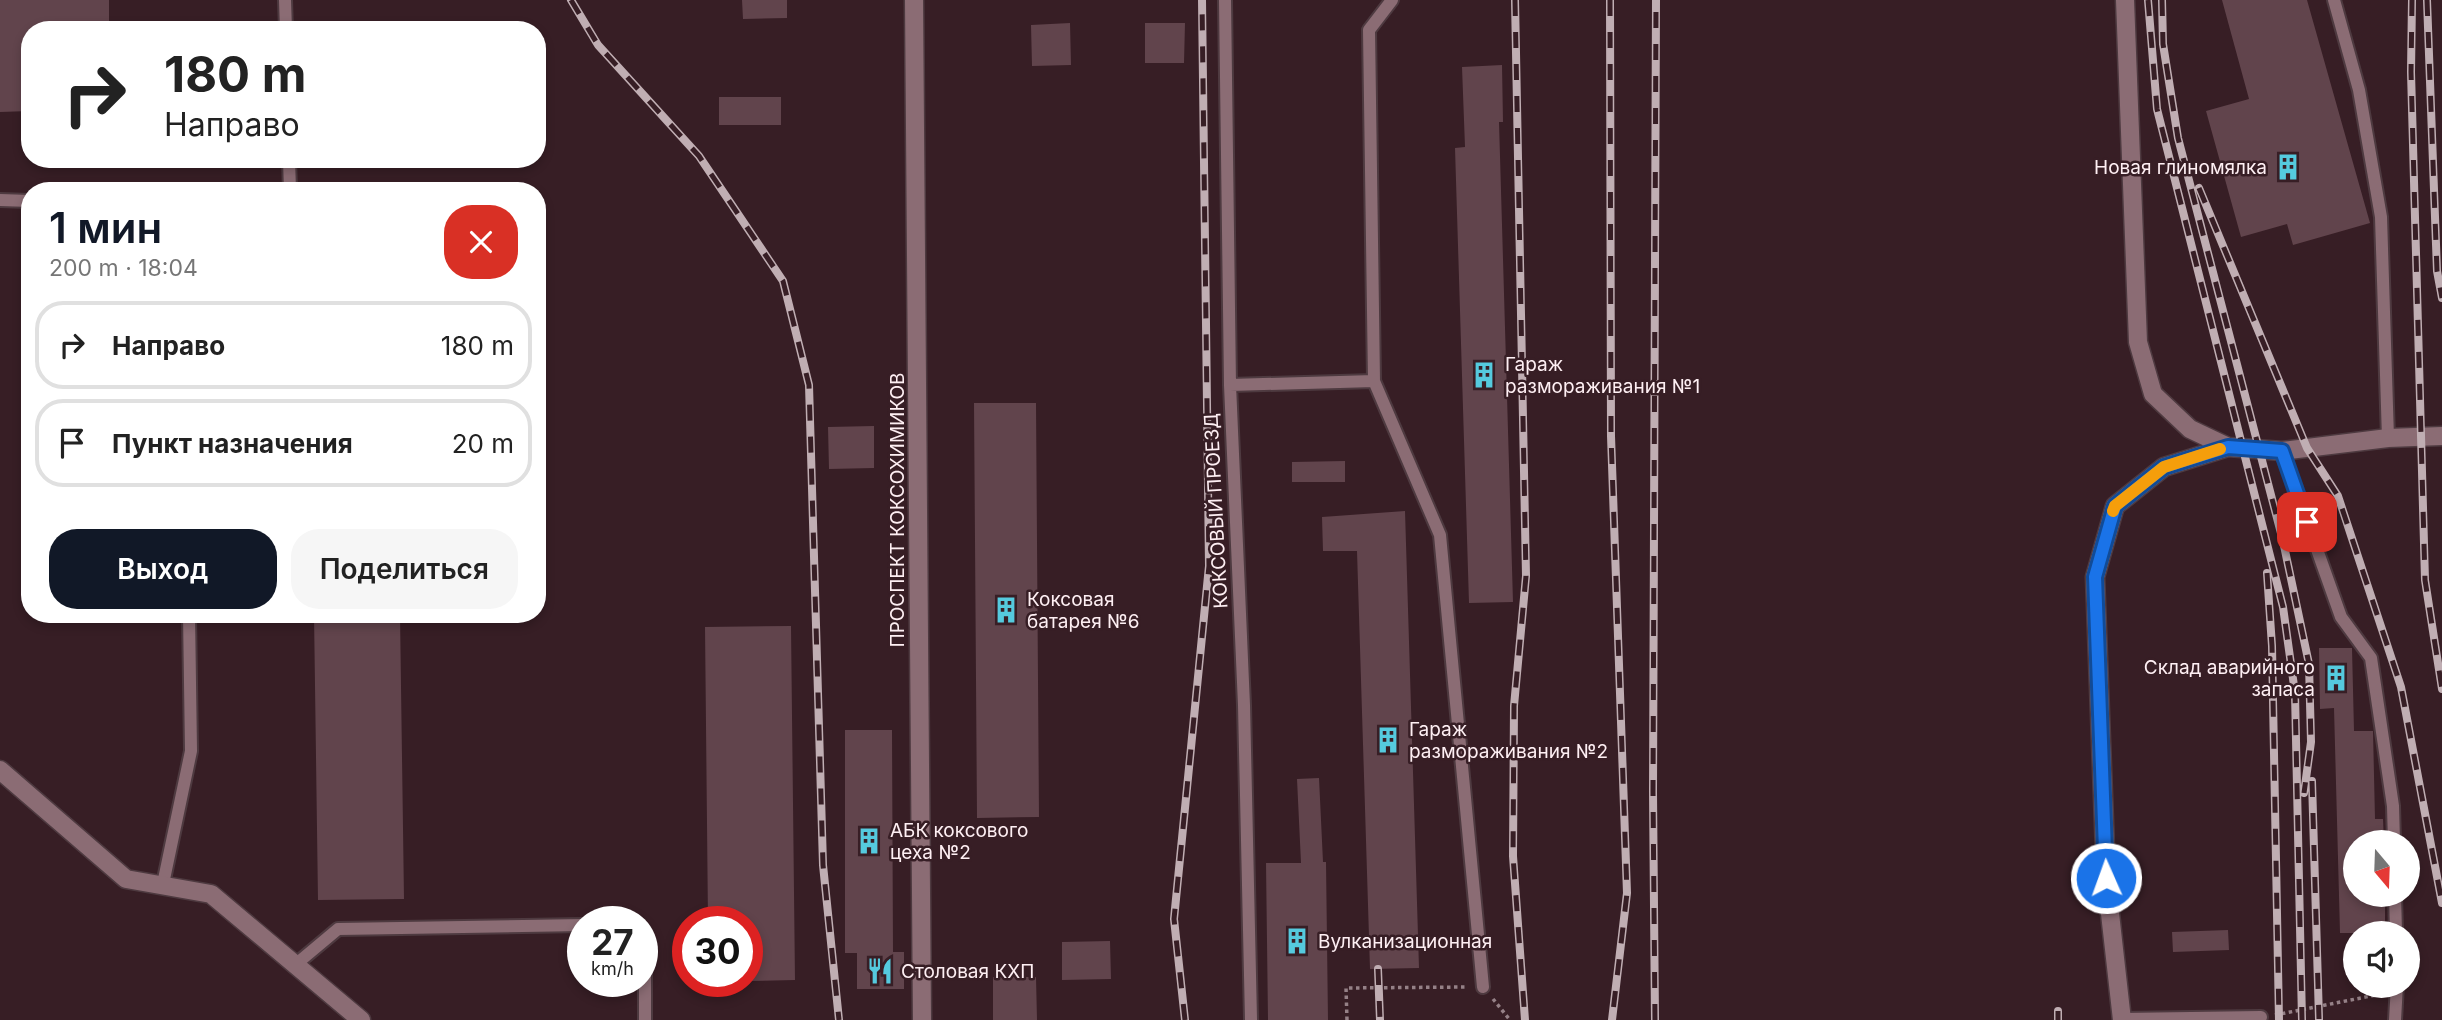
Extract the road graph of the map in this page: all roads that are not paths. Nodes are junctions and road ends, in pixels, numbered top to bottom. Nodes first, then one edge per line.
1 (285, 0) edge
2 (914, 0) edge
3 (1225, 0) edge
4 (1392, 0) edge
5 (2125, 0) edge
6 (2334, 0) edge
7 (286, 21) edge
8 (0, 200) edge
9 (21, 201) edge
10 (1374, 381) junction
11 (1230, 385) junction
12 (2442, 436) edge
13 (2388, 438) junction
14 (2228, 447) junction
15 (2282, 451) junction
16 (189, 623) edge
17 (0, 770) edge
18 (2394, 830) edge
19 (163, 884) junction
20 (567, 925) edge
21 (295, 965) junction
22 (1483, 987) road end
23 (645, 997) edge
24 (2396, 998) edge
25 (2261, 1017) road end
26 (361, 1020) edge
27 (645, 1020) edge
28 (922, 1020) edge
29 (1251, 1020) edge
30 (2122, 1020) edge
31 (2395, 1020) edge

1 - 7 lane
2 - 28 street, ПРОСПЕКТ КОКСОХИМИКОВ
3 - 11 lane, КОКСОВЫЙ ПРОЕЗД
4 - 10 lane
5 - 14 street
6 - 13 lane
8 - 9 lane
10 - 11 lane
10 - 22 lane
11 - 29 lane, КОКСОВЫЙ ПРОЕЗД
12 - 13 street
13 - 15 street
14 - 15 street
14 - 30 street
15 - 18 lane
16 - 19 lane
17 - 19 street
19 - 21 street
20 - 21 lane
21 - 26 street
23 - 27 lane
24 - 31 lane
25 - 30 lane

